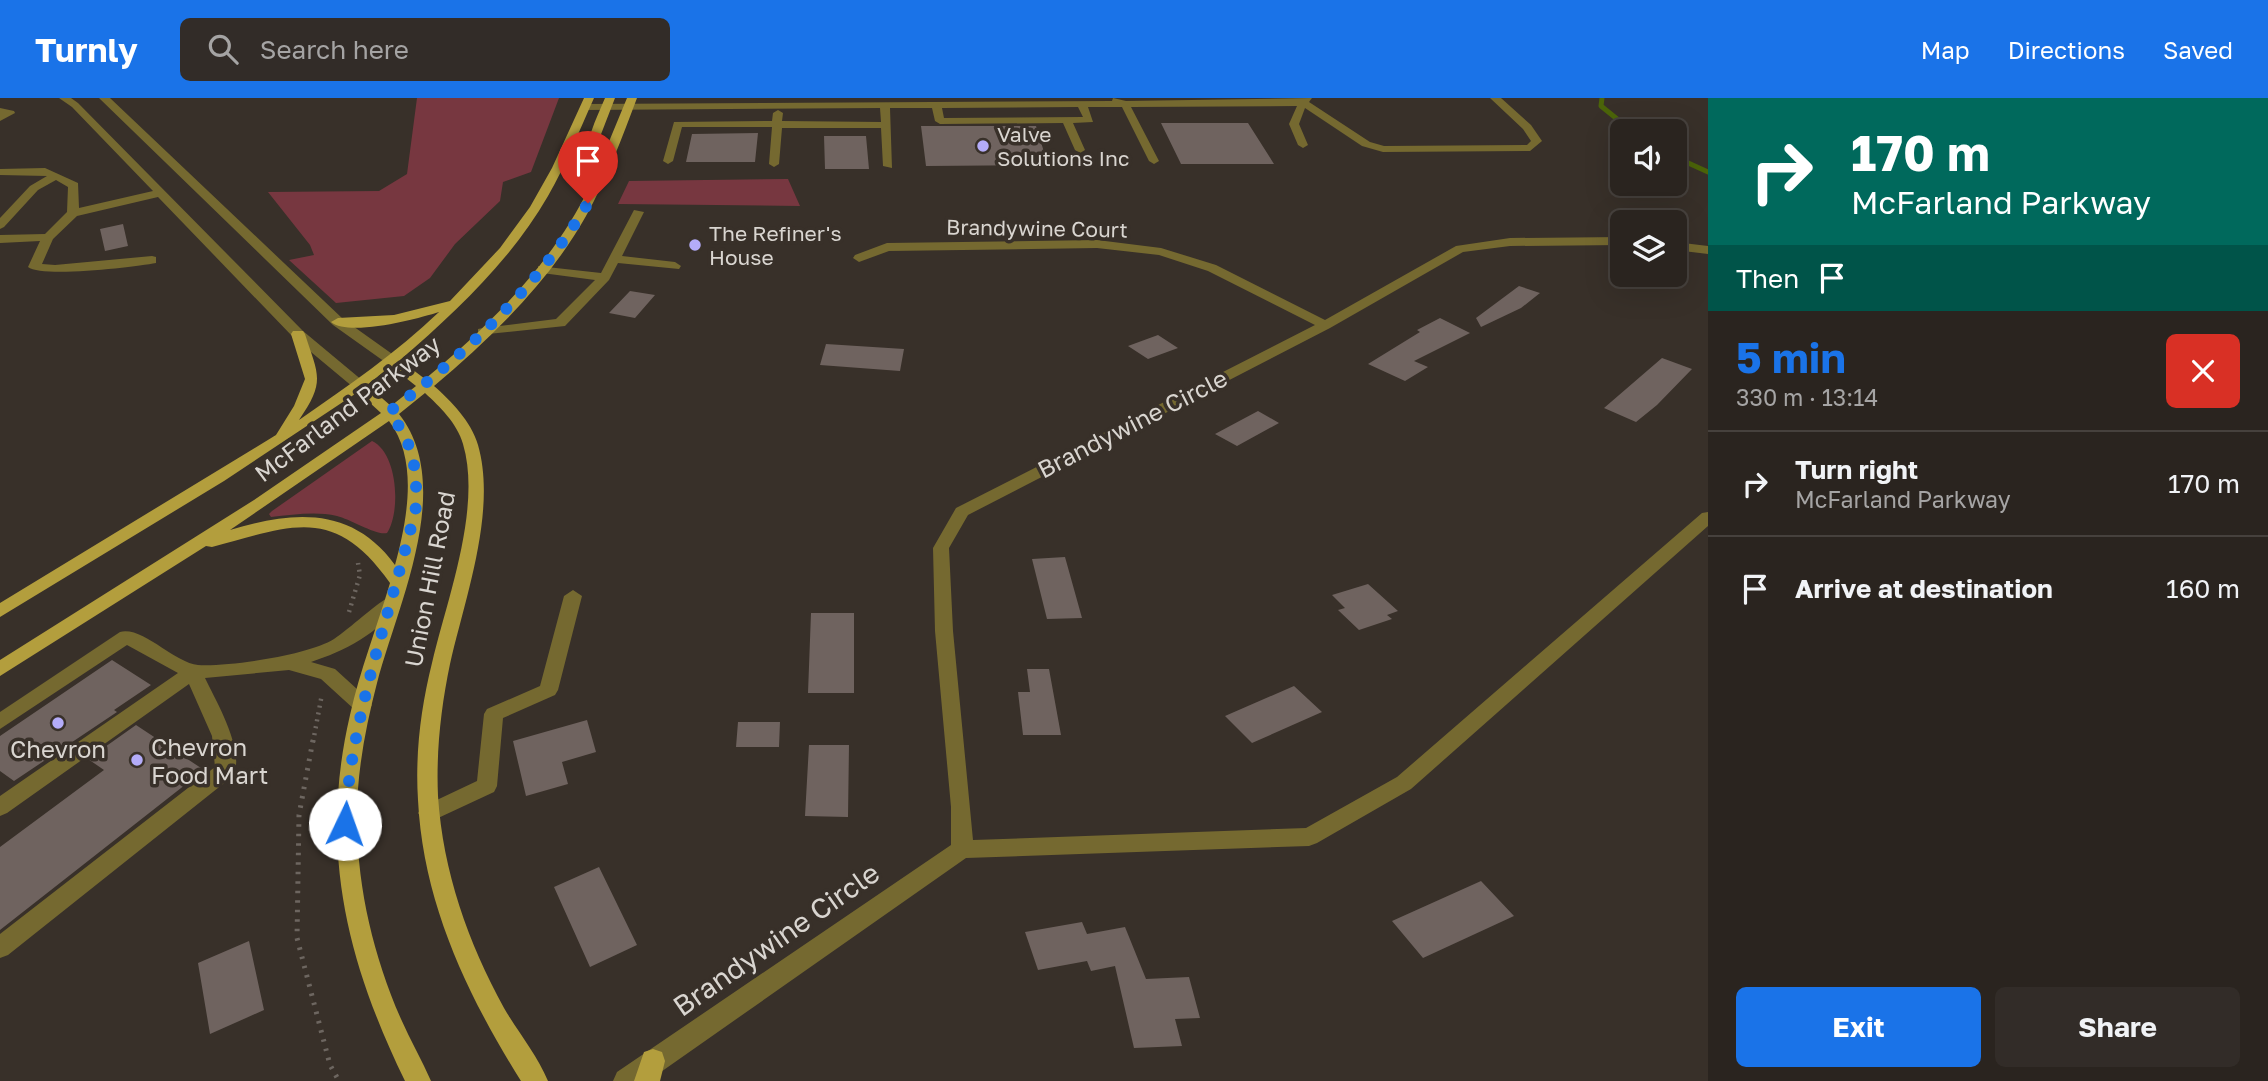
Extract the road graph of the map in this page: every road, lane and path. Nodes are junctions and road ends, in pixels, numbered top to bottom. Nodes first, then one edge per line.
1 (64, 98) edge
2 (104, 98) edge
3 (1112, 98) edge
4 (1495, 98) edge
5 (1306, 100) edge
6 (1060, 101) edge
7 (587, 102) edge
8 (608, 102) edge
9 (630, 102) edge
10 (855, 102) edge
11 (785, 103) edge
12 (928, 103) edge
13 (1082, 104) junction
14 (1125, 104) junction
15 (885, 105) junction
16 (0, 111) edge
17 (0, 118) edge
18 (1067, 120) junction
19 (777, 125) junction
20 (886, 125) junction
21 (1303, 145) dead end
22 (1080, 150) dead end
23 (668, 161) dead end
24 (1154, 161) dead end
25 (774, 164) dead end
26 (888, 166) dead end
27 (0, 172) edge
28 (56, 176) junction
29 (596, 188) junction
30 (160, 193) junction
31 (638, 212) dead end
32 (73, 213) junction
33 (0, 225) edge
34 (48, 237) junction
35 (0, 239) edge
36 (1610, 241) edge
37 (1687, 247) edge
38 (1708, 250) edge
39 (859, 258) dead end
40 (615, 259) junction
41 (152, 260) dead end
42 (675, 266) dead end
43 (542, 269) junction
44 (605, 277) junction
45 (457, 300) junction
46 (338, 322) junction
47 (1325, 325) junction
48 (483, 332) junction
49 (298, 334) junction
50 (390, 359) junction
51 (358, 384) junction
52 (425, 385) junction
53 (389, 412) junction
54 (275, 442) junction
55 (1708, 517) edge
56 (183, 553) junction
57 (351, 554) dead end
58 (397, 580) junction
59 (573, 596) dead end
60 (390, 603) junction
61 (0, 611) edge
62 (338, 646) junction
63 (289, 663) junction
64 (0, 669) edge
65 (193, 672) junction
66 (328, 674) junction
67 (362, 705) junction
68 (0, 722) edge
69 (0, 807) edge
70 (429, 813) junction
71 (962, 849) junction
72 (0, 948) edge
73 (650, 1071) edge
74 (340, 1081) edge
75 (418, 1081) edge
76 (535, 1081) edge
77 (626, 1081) edge

1 - 30 street, Union Hill Road
2 - 46 street, Union Hill Road
3 - 14 street
4 - 5 street
5 - 14 street
5 - 21 street
6 - 12 street
6 - 13 street
7 - 8 street
7 - 45 main road, McFarland Parkway
8 - 9 street
8 - 29 main road
9 - 11 street
9 - 29 main road, McFarland Parkway
10 - 11 street
10 - 15 street
11 - 19 street
12 - 15 street
12 - 18 street
13 - 14 street
13 - 18 street
14 - 24 street
15 - 20 street
16 - 17 street
18 - 22 street
19 - 20 street
19 - 23 street
19 - 25 street
20 - 26 street
27 - 28 street
28 - 32 street
28 - 33 street
29 - 43 main road, McFarland Parkway
30 - 32 street
30 - 49 street, Union Hill Road
31 - 40 street
32 - 34 street
34 - 35 street
34 - 41 street
36 - 47 street, Brandywine Circle
37 - 38 street
39 - 47 street, Brandywine Court
40 - 42 street
40 - 44 street
43 - 44 street
43 - 48 main road, McFarland Parkway
44 - 48 street
45 - 46 main road
45 - 50 main road, McFarland Parkway
46 - 50 street, Union Hill Road
47 - 71 street, Brandywine Circle
48 - 52 main road, McFarland Parkway
49 - 51 street, Union Hill Road
49 - 54 main road
50 - 51 main road, McFarland Parkway
50 - 52 main road, Union Hill Road
51 - 53 main road, Union Hill Road
51 - 54 main road, McFarland Parkway
52 - 53 main road, McFarland Parkway
52 - 70 main road, Union Hill Road
53 - 56 main road, McFarland Parkway
53 - 58 main road, Union Hill Road
54 - 61 main road, McFarland Parkway
55 - 71 street
56 - 58 main road
56 - 64 main road, McFarland Parkway
57 - 62 path
58 - 60 main road, Union Hill Road
59 - 70 street
60 - 62 street
60 - 67 main road, Union Hill Road
62 - 63 street
63 - 65 street
63 - 66 street
65 - 68 street
65 - 69 street
65 - 72 street
66 - 67 street
66 - 74 path
67 - 75 main road, Union Hill Road
70 - 76 main road, Union Hill Road
71 - 73 street, Brandywine Circle
73 - 77 street, Brandywine Circle

